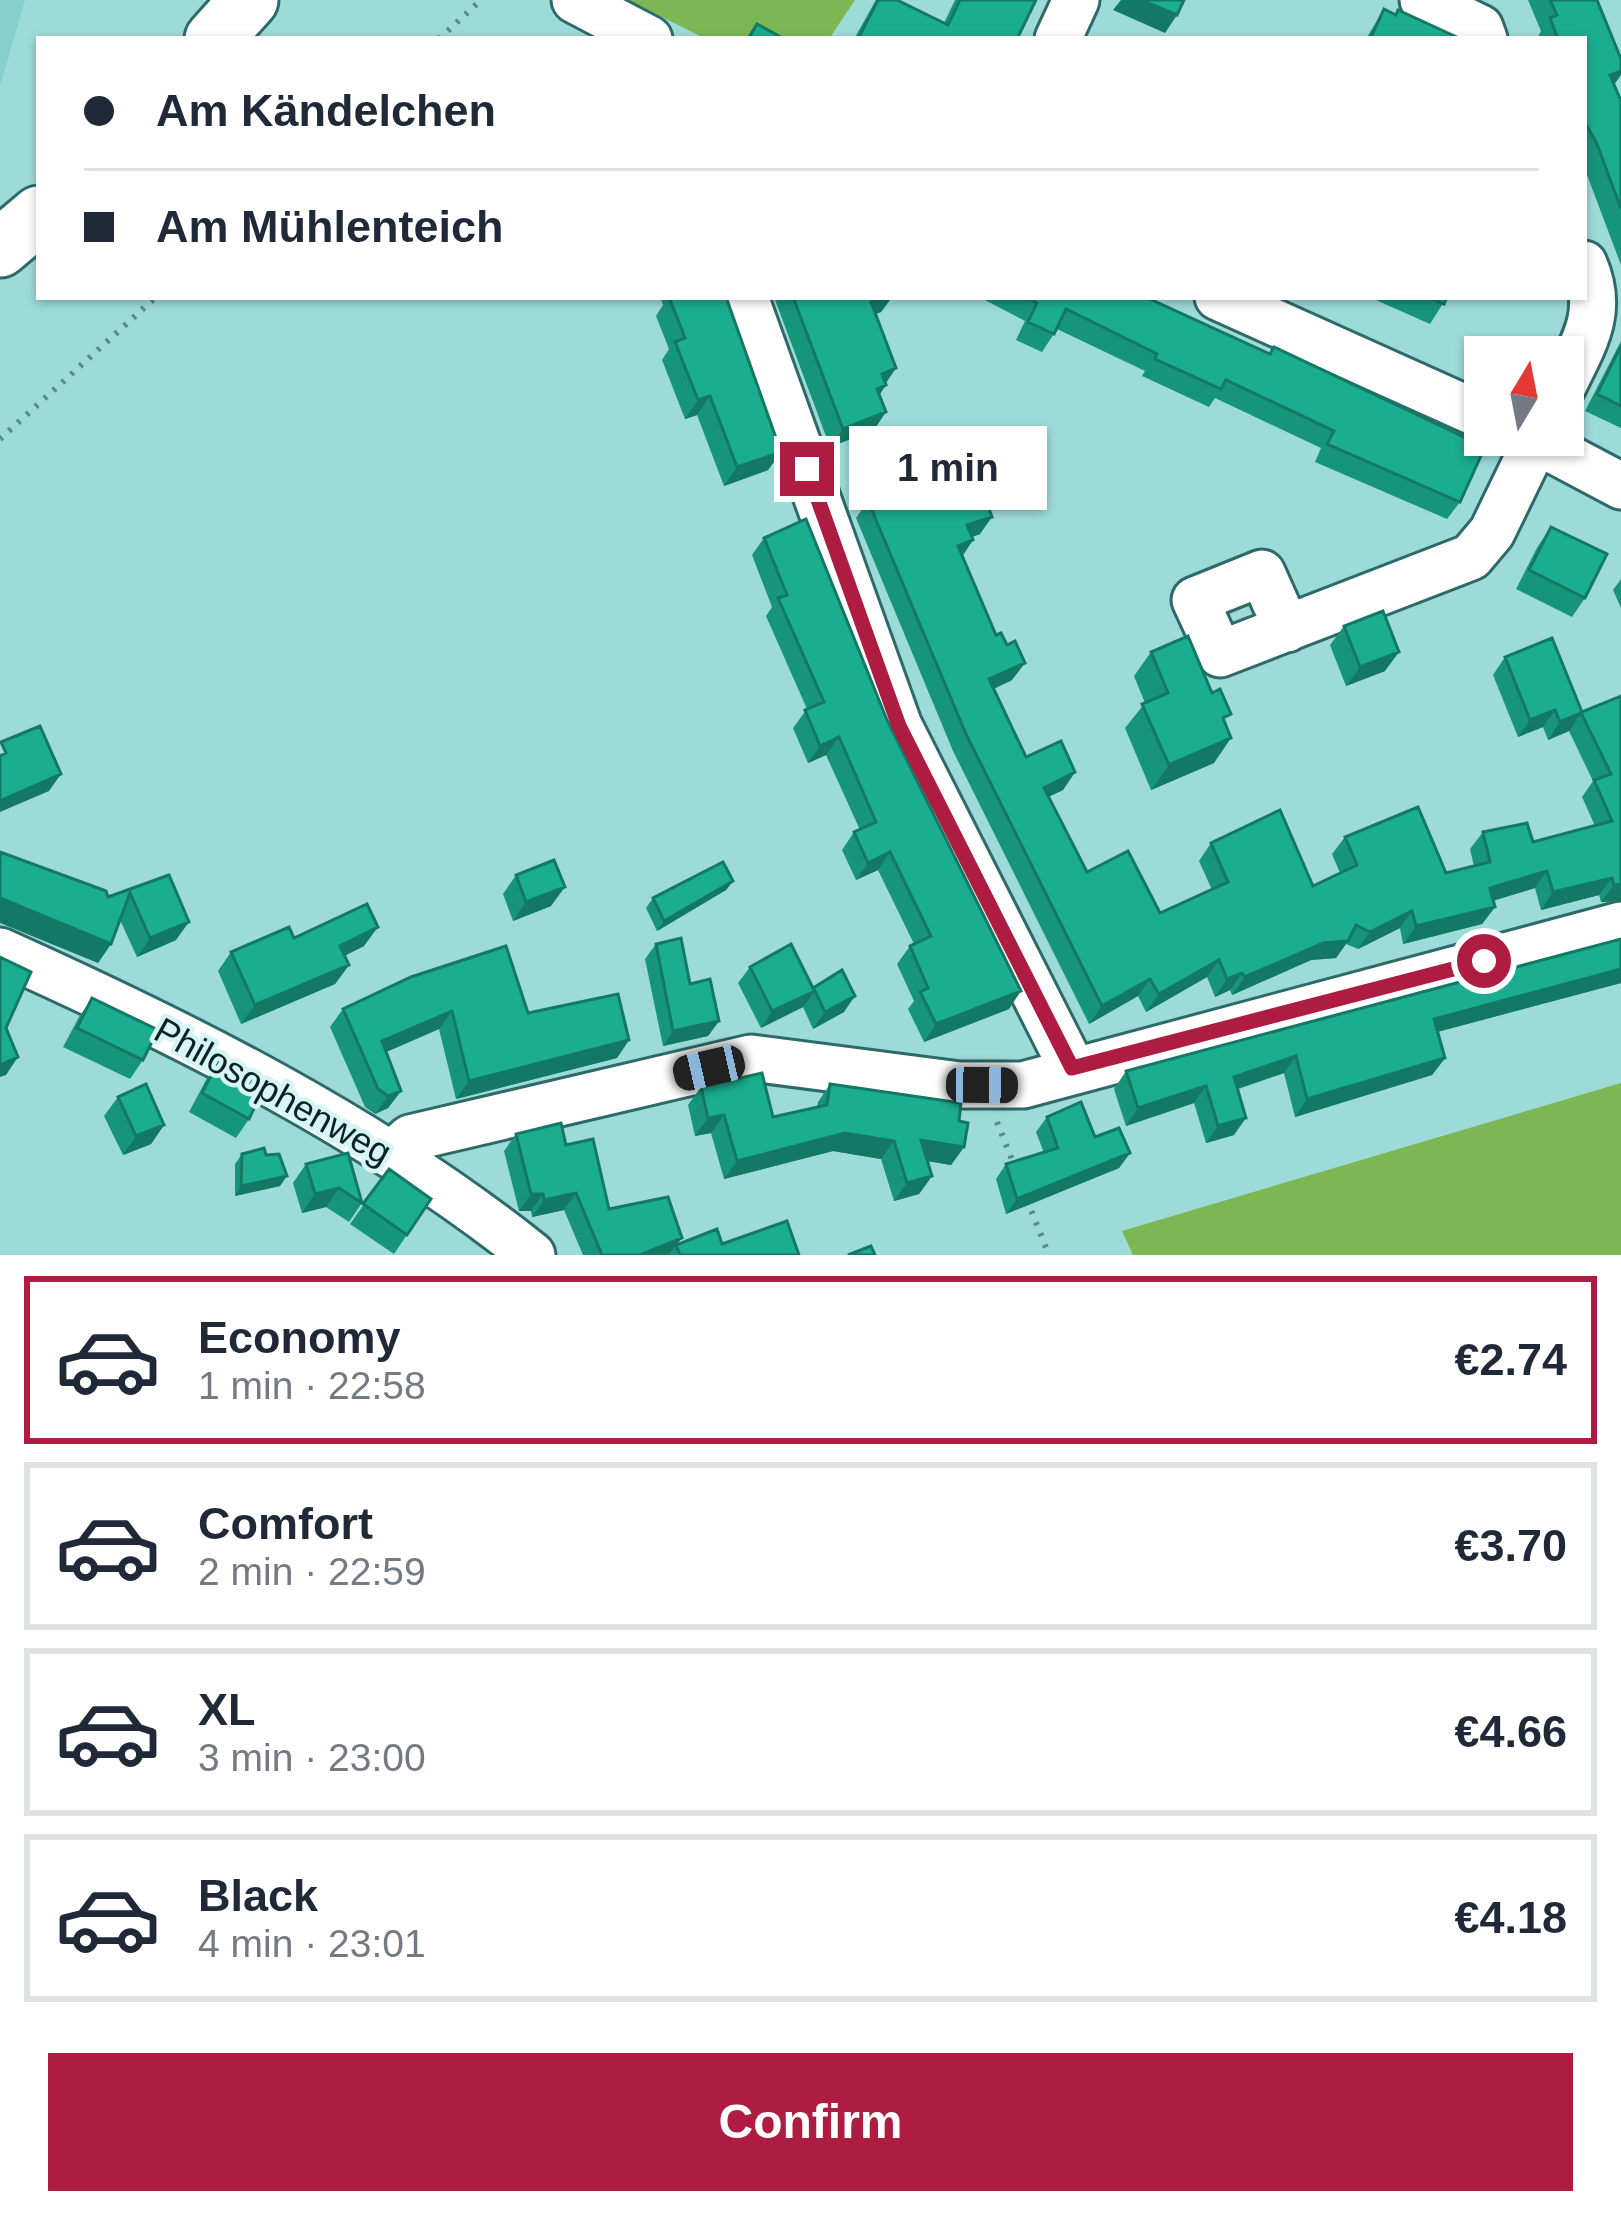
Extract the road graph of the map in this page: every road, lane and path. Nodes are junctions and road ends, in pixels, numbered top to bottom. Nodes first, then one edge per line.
1 (249, 0) edge
2 (481, 0) edge
3 (574, 0) edge
4 (1076, 0) edge
5 (1423, 0) edge
6 (1478, 22) edge
7 (217, 36) edge
8 (442, 36) edge
9 (643, 36) edge
10 (1059, 36) edge
11 (36, 218) edge
12 (0, 248) edge
13 (1587, 274) edge
14 (153, 300) edge
15 (746, 300) edge
16 (1225, 300) edge
17 (1584, 344) edge
18 (1464, 408) edge
19 (0, 439) edge
20 (1526, 456) edge
21 (1568, 456) edge
22 (1621, 486) edge
23 (1287, 629) dead end
24 (1621, 925) edge
25 (0, 951) edge
26 (1072, 1068) junction
27 (982, 1085) junction
28 (392, 1155) junction
29 (1016, 1170) edge
30 (1024, 1191) edge
31 (532, 1255) edge
32 (1049, 1255) edge

1 - 7 main road
2 - 8 path
3 - 9 street
4 - 10 street
5 - 6 street
11 - 12 main road
13 - 17 street
14 - 19 path
15 - 26 street
16 - 18 street
20 - 23 street
21 - 22 street
24 - 26 street
25 - 28 street, Philosophenweg
26 - 27 street
27 - 28 street
27 - 29 path
28 - 31 street, Philosophenweg
30 - 32 path

